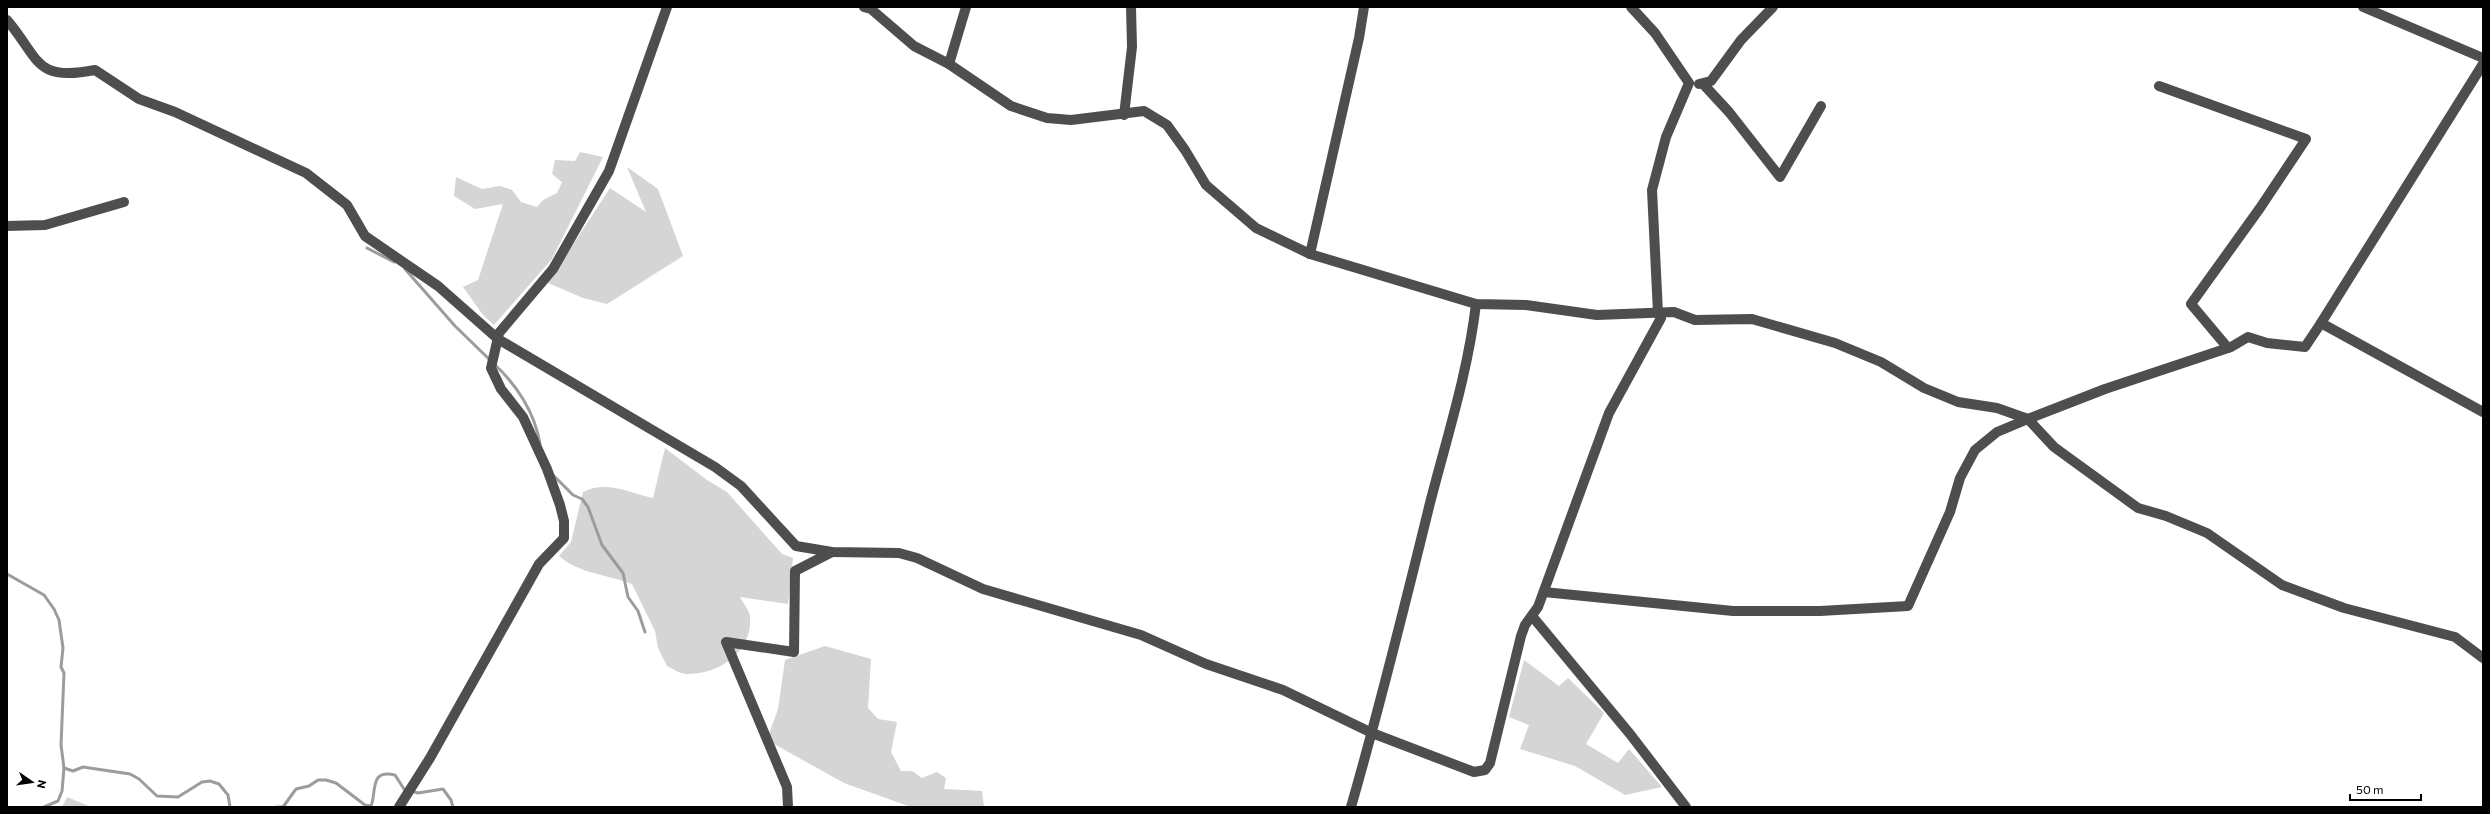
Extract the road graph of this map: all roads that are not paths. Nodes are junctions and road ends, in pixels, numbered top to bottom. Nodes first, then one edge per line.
1 (667, 7) edge
2 (864, 7) edge
3 (966, 7) edge
4 (1131, 7) edge
5 (1364, 7) edge
6 (1631, 7) edge
7 (1773, 7) edge
8 (2363, 7) edge
9 (7, 20) edge
10 (2483, 58) edge
11 (949, 64) junction
12 (2483, 64) edge
13 (1688, 83) junction
14 (1704, 85) junction
15 (2158, 86) dead end
16 (1821, 106) dead end
17 (1124, 115) junction
18 (124, 202) dead end
19 (7, 226) edge
20 (1310, 254) junction
21 (1476, 304) junction
22 (1658, 312) junction
23 (2321, 323) junction
24 (498, 339) junction
25 (2228, 348) junction
26 (2483, 412) edge
27 (2028, 419) junction
28 (832, 552) junction
29 (1544, 592) junction
30 (1532, 616) junction
31 (2483, 658) edge
32 (1372, 733) junction
33 (399, 807) edge
34 (788, 807) edge
35 (1351, 807) edge
36 (1686, 807) edge

1 - 24 street
2 - 11 street
3 - 11 street
4 - 17 street
5 - 20 street
6 - 13 street
7 - 14 street
8 - 10 street
9 - 24 street
11 - 17 street
12 - 23 street
13 - 14 street
13 - 22 street
14 - 16 street
15 - 25 street
17 - 20 street
18 - 19 street
20 - 21 street
21 - 22 street
21 - 32 street
22 - 27 street
22 - 29 street
23 - 25 street
23 - 26 street
24 - 28 street
24 - 33 street
25 - 27 street
27 - 29 street
27 - 31 street
28 - 32 street
28 - 34 street
29 - 30 street
30 - 32 street
30 - 36 street
32 - 35 street

